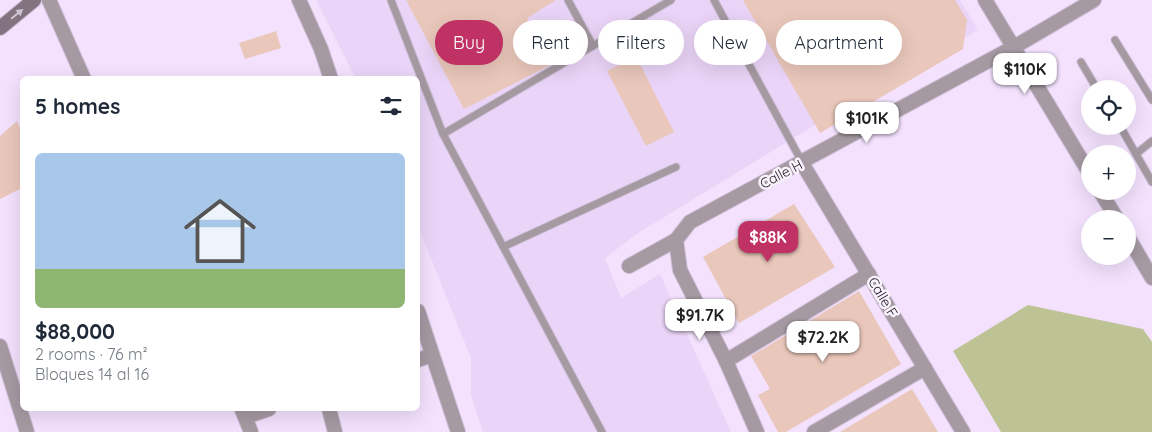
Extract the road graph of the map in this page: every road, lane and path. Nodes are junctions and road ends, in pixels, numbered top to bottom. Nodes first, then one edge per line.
1 (34, 0) edge
2 (49, 0) edge
3 (299, 0) edge
4 (391, 0) edge
5 (568, 0) edge
6 (671, 0) edge
7 (714, 0) edge
8 (986, 0) edge
9 (1094, 0) edge
10 (0, 28) edge
11 (1115, 40) dead end
12 (593, 46) junction
13 (1014, 47) junction
14 (1081, 62) dead end
15 (83, 76) edge
16 (330, 76) edge
17 (1092, 80) edge
18 (1152, 100) edge
19 (443, 134) junction
20 (1152, 141) edge
21 (1136, 154) joint
22 (1081, 159) edge
23 (802, 163) junction
24 (676, 167) dead end
25 (1152, 182) edge
26 (676, 240) junction
27 (505, 246) junction
28 (1136, 251) edge
29 (629, 266) dead end
30 (869, 274) junction
31 (1152, 278) edge
32 (420, 317) edge
33 (0, 346) edge
34 (432, 355) junction
35 (420, 359) edge
36 (726, 361) junction
37 (925, 368) junction
38 (20, 410) edge
39 (20, 411) edge
40 (256, 411) edge
41 (330, 411) edge
42 (243, 413) edge
43 (27, 432) edge
44 (251, 432) edge
45 (335, 432) edge
46 (458, 432) edge
47 (602, 432) edge
48 (757, 432) edge
49 (814, 432) edge
50 (963, 432) edge

10 -> 1 main road
2 - 15 street
3 - 16 street
4 - 19 lane
5 - 12 lane
6 - 12 lane
7 - 23 lane
8 - 13 street
9 - 13 street, Calle H
11 - 18 lane
12 - 19 lane
13 - 22 street
13 - 23 street, Calle H
14 - 17 lane
19 - 27 lane
20 - 21 lane
21 - 25 lane
23 - 26 street, Calle H
23 - 30 street, Calle F
24 - 27 lane
26 - 29 street, Calle H
26 - 36 street
27 - 47 lane
28 - 31 street
30 - 36 street
30 - 37 street, Calle F
32 - 34 street
33 - 38 street
34 - 35 street
34 - 46 street
36 - 48 street
37 - 49 street
37 - 50 street, Calle F
39 - 43 street
40 - 42 street
41 - 45 street
42 - 44 street

